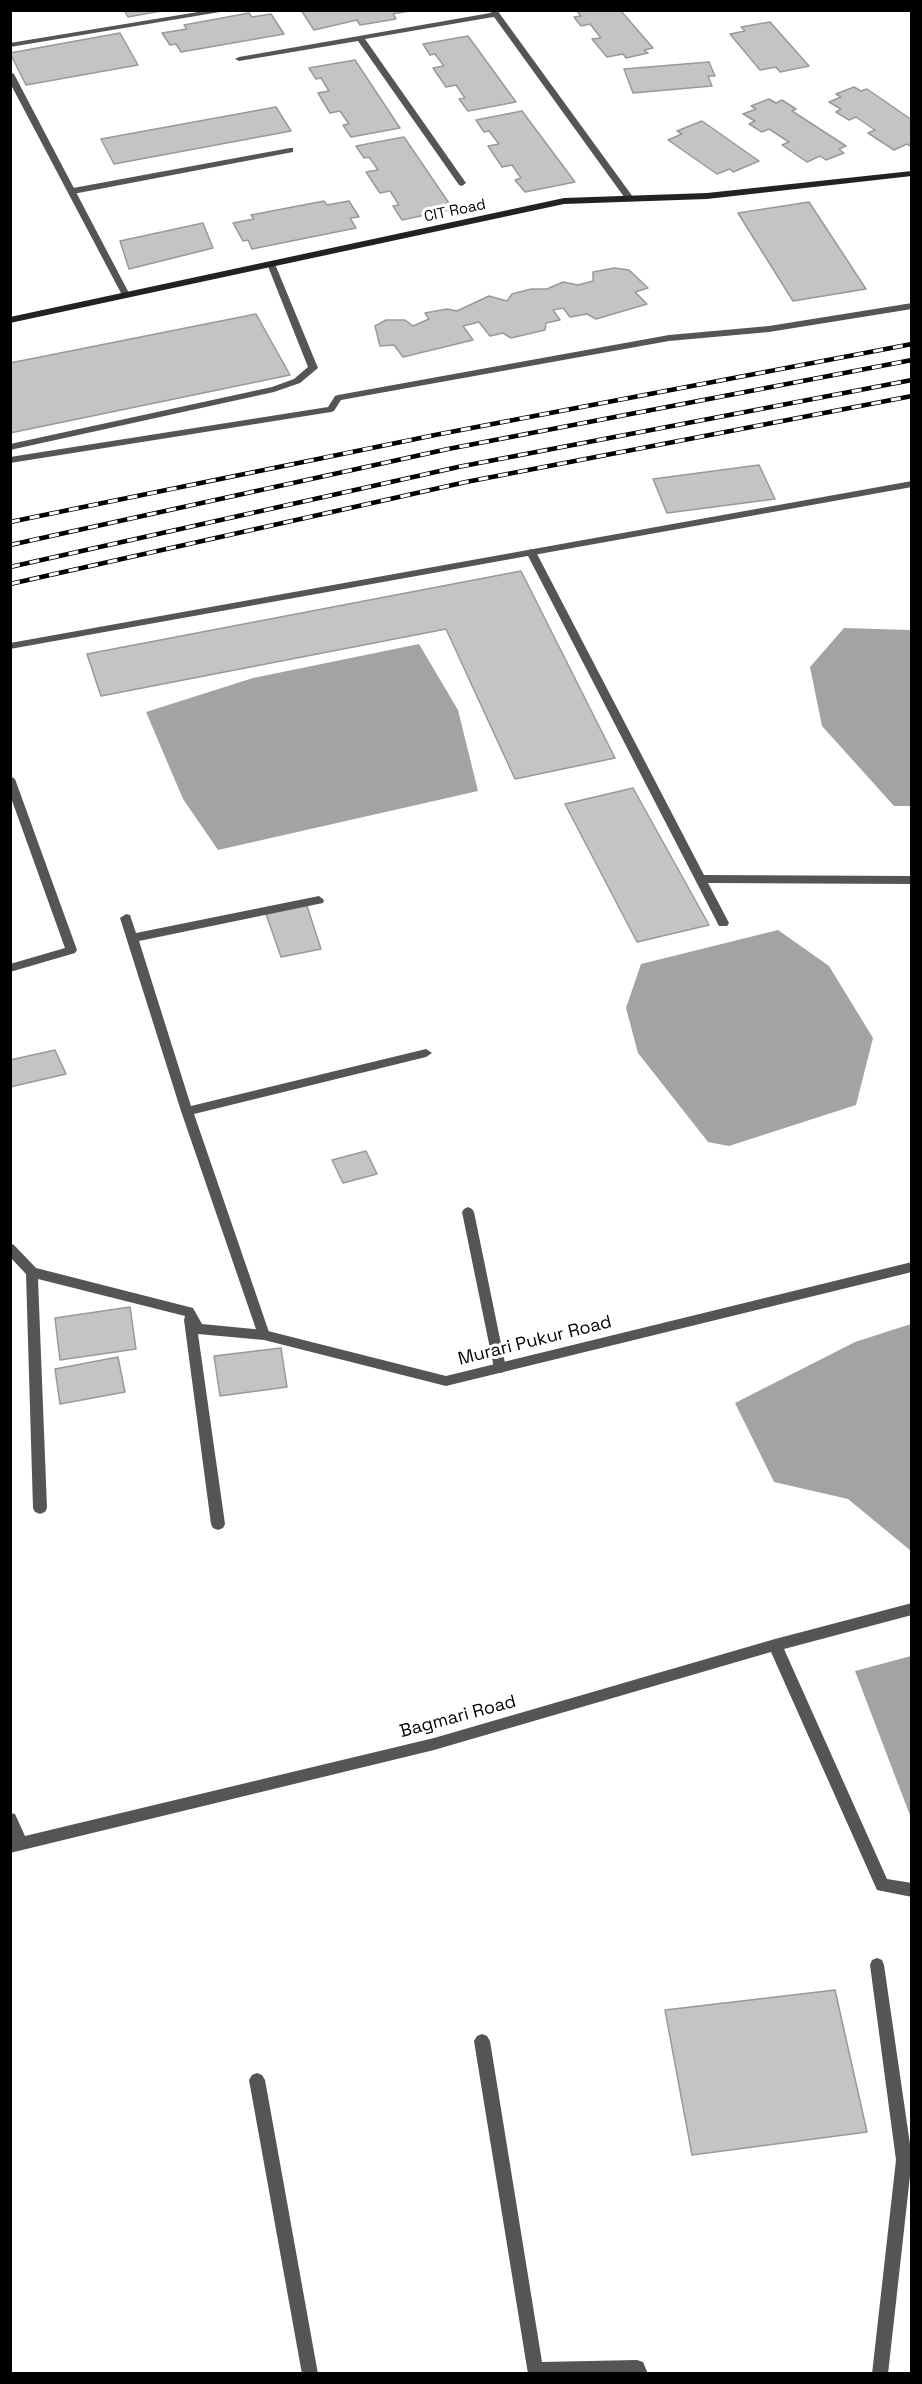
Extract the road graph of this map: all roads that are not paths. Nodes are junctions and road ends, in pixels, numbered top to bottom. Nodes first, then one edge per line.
1 (228, 10) edge
2 (494, 12) edge
3 (359, 37) junction
4 (10, 45) edge
5 (239, 59) dead end
6 (10, 74) edge
7 (291, 150) dead end
8 (912, 173) edge
9 (462, 183) dead end
10 (73, 191) junction
11 (630, 199) junction
12 (271, 264) junction
13 (126, 295) junction
14 (912, 306) edge
15 (10, 320) edge
16 (10, 447) edge
17 (10, 460) edge
18 (912, 484) edge
19 (531, 552) junction
20 (10, 646) edge
21 (10, 779) edge
22 (700, 879) junction
23 (912, 880) edge
24 (319, 900) dead end
25 (126, 918) dead end
26 (723, 923) dead end
27 (133, 938) junction
28 (10, 968) edge
29 (426, 1053) dead end
30 (187, 1111) junction
31 (468, 1212) dead end
32 (11, 1247) edge
33 (912, 1267) edge
34 (32, 1272) junction
35 (189, 1312) junction
36 (264, 1335) junction
37 (500, 1368) junction
38 (40, 1508) dead end
39 (218, 1524) dead end
40 (912, 1609) edge
41 (776, 1645) junction
42 (10, 1819) edge
43 (16, 1845) edge
44 (912, 1890) edge
45 (877, 1965) dead end
46 (482, 2041) dead end
47 (257, 2080) dead end
48 (310, 2373) edge
49 (640, 2373) edge
50 (880, 2373) edge

1 - 4 street
2 - 3 street
2 - 11 street
3 - 5 street
3 - 9 street
6 - 10 street
7 - 10 street
8 - 11 street, CIT Road
10 - 13 street
11 - 12 street, CIT Road
12 - 13 street, CIT Road
12 - 16 street
13 - 15 street, CIT Road
14 - 17 street
18 - 19 street
19 - 20 street
19 - 22 street
21 - 28 street
22 - 23 street
22 - 26 street
24 - 27 street
25 - 27 street
27 - 30 street
29 - 30 street
30 - 36 street
31 - 37 street
32 - 34 street
33 - 37 street, Murari Pukur Road
34 - 35 street, Murari Pukur Road
34 - 38 street
35 - 36 street, Murari Pukur Road
35 - 39 street
36 - 37 street, Murari Pukur Road
40 - 41 street, Bagmari Road
41 - 43 street, Bagmari Road
41 - 44 street
42 - 43 street
45 - 50 street
46 - 49 street
47 - 48 street

